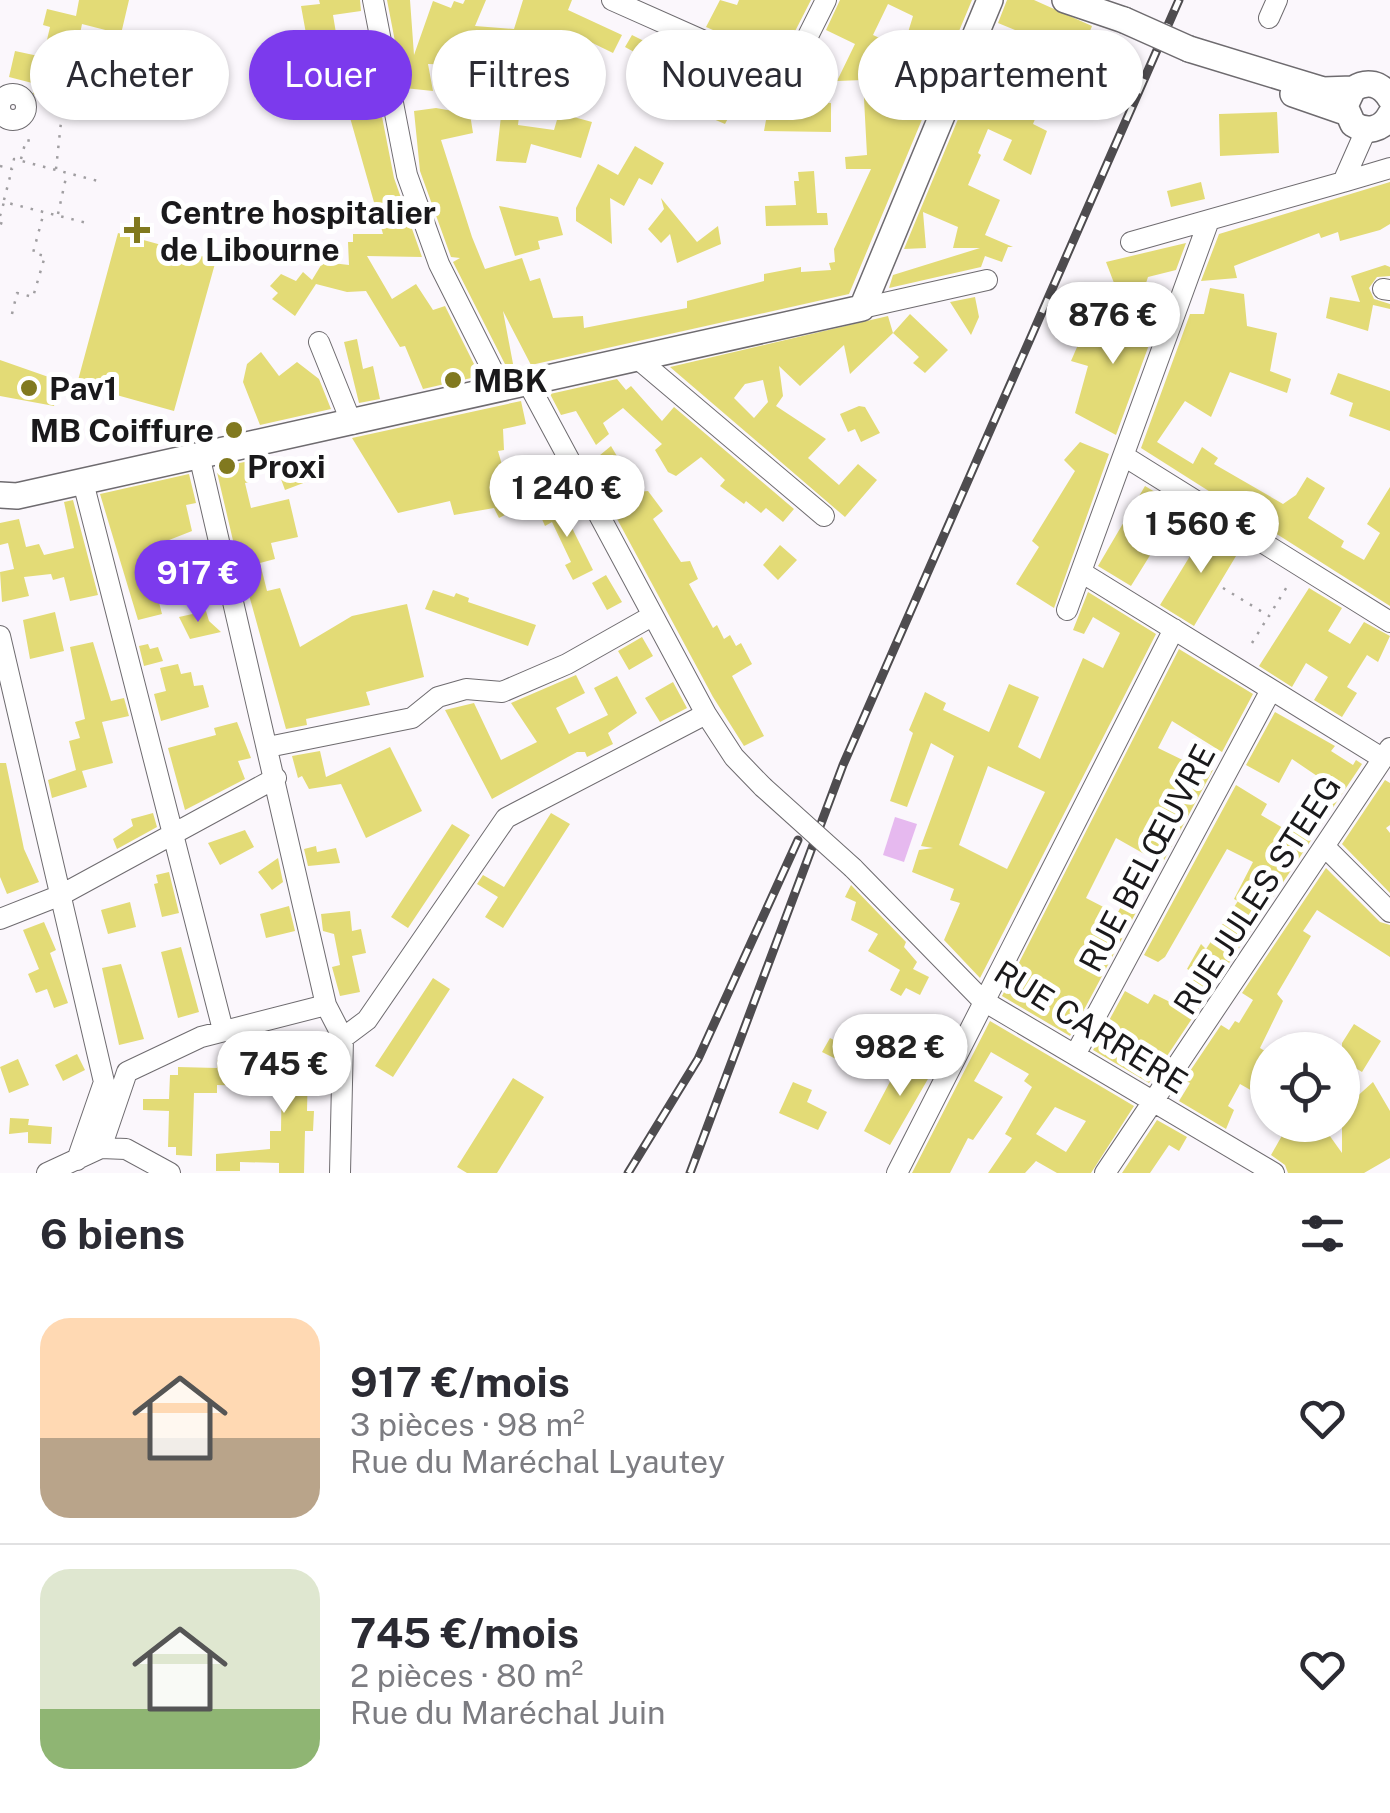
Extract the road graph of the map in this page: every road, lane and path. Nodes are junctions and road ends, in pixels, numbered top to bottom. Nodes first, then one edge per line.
1 (373, 0) edge
2 (826, 0) edge
3 (990, 0) edge
4 (1065, 0) edge
5 (1100, 0) edge
6 (621, 2) edge
7 (1124, 20) junction
8 (1349, 100) junction
9 (1386, 109) edge
10 (61, 120) edge
11 (31, 141) dead end
12 (21, 160) junction
13 (0, 166) edge
14 (1390, 168) edge
15 (12, 169) junction
16 (56, 170) junction
17 (67, 173) junction
18 (98, 181) dead end
19 (1343, 182) junction
20 (4, 202) junction
21 (44, 212) junction
22 (0, 216) edge
23 (57, 216) junction
24 (1208, 222) junction
25 (87, 223) dead end
26 (1131, 242) dead end
27 (987, 280) dead end
28 (862, 308) junction
29 (12, 314) dead end
30 (320, 342) dead end
31 (637, 358) junction
32 (528, 384) junction
33 (502, 389) junction
34 (352, 424) junction
35 (1124, 456) junction
36 (200, 459) junction
37 (83, 482) junction
38 (0, 495) edge
39 (824, 516) dead end
40 (1081, 572) junction
41 (1288, 585) dead end
42 (1223, 588) dead end
43 (1067, 610) dead end
44 (652, 616) junction
45 (1269, 616) junction
46 (1390, 622) edge
47 (1174, 629) junction
48 (0, 636) edge
49 (1252, 643) dead end
50 (1271, 690) junction
51 (706, 714) junction
52 (268, 748) junction
53 (1386, 753) edge
54 (276, 778) junction
55 (173, 836) junction
56 (1325, 846) junction
57 (61, 895) junction
58 (1390, 912) edge
59 (0, 919) edge
60 (325, 995) junction
61 (982, 1000) junction
62 (221, 1022) junction
63 (343, 1038) junction
64 (1075, 1055) junction
65 (112, 1084) junction
66 (1153, 1101) junction
67 (101, 1148) junction
68 (77, 1160) junction
69 (47, 1173) edge
70 (170, 1173) edge
71 (340, 1173) edge
72 (896, 1173) edge
73 (1106, 1173) edge
74 (1274, 1173) edge

1 - 33 street
2 - 6 street
3 - 28 main road
4 - 7 main road
5 - 7 main road
7 - 8 main road, bridge
8 - 9 main road
8 - 9 main road
9 - 19 street
10 - 16 path
11 - 12 path
12 - 15 path
12 - 16 path
13 - 15 path
14 - 19 street
15 - 20 path
16 - 17 path
17 - 18 path
17 - 23 path
19 - 24 street
20 - 21 path
20 - 22 path
21 - 23 path
21 - 29 path
23 - 25 path
24 - 26 street
24 - 35 street
27 - 28 street
28 - 31 main road
30 - 34 street
31 - 32 main road
31 - 39 street
32 - 33 main road
32 - 44 street, RUE CARRERE
33 - 34 main road
34 - 36 main road
35 - 40 street
35 - 46 street
36 - 37 main road
36 - 52 street
37 - 38 main road
37 - 55 street
40 - 43 street
40 - 47 street
41 - 45 path
42 - 45 path
44 - 51 street, RUE CARRERE
44 - 52 street
45 - 49 path
47 - 50 street
47 - 61 street
48 - 57 street
50 - 53 street
50 - 64 street, RUE BELŒUVRE
51 - 61 street, RUE CARRERE, bridge
51 - 63 street
52 - 54 street
53 - 56 street, RUE JULES STEEG
54 - 55 street
54 - 60 street
55 - 57 street
55 - 62 street
56 - 58 street
56 - 66 street, RUE JULES STEEG
57 - 59 street
57 - 65 street
60 - 62 street
60 - 63 street
61 - 64 street, RUE CARRERE
61 - 72 street
62 - 65 street
63 - 71 street
64 - 66 street, RUE CARRERE
65 - 67 street
65 - 68 street
66 - 73 street, RUE JULES STEEG
66 - 74 street, RUE CARRERE
67 - 68 street
67 - 70 street
68 - 69 street

